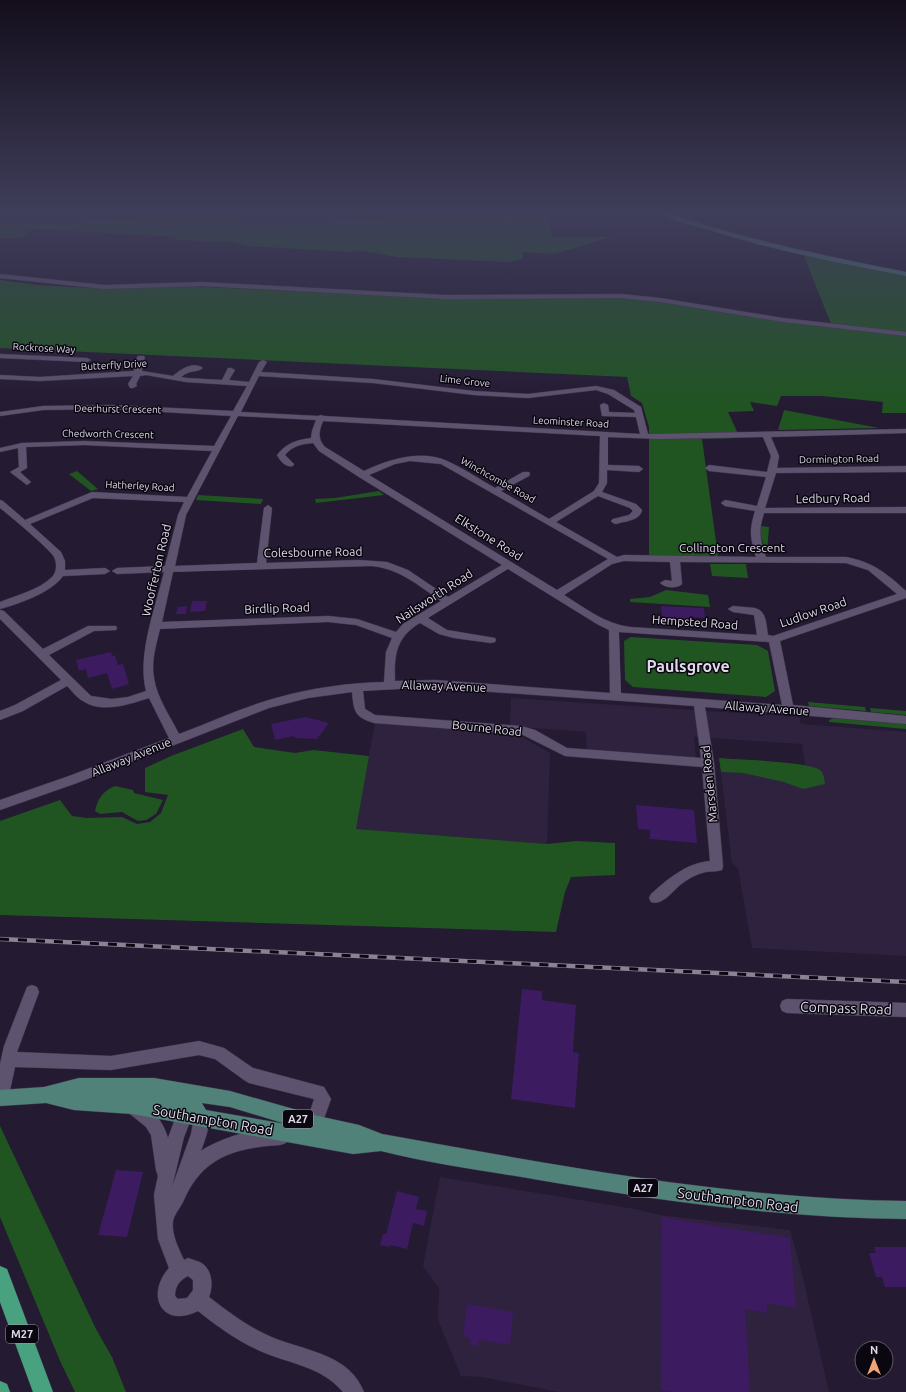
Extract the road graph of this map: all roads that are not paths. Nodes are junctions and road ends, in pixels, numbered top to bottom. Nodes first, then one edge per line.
1 (20, 278) edge
2 (906, 334) edge
3 (0, 356) edge
4 (141, 358) dead end
5 (263, 362) dead end
6 (198, 368) dead end
7 (231, 370) dead end
8 (138, 373) junction
9 (257, 374) junction
10 (0, 377) edge
11 (77, 377) junction
12 (175, 378) junction
13 (224, 383) junction
14 (252, 384) junction
15 (133, 386) dead end
16 (604, 405) dead end
17 (236, 413) junction
18 (0, 414) edge
19 (640, 415) junction
20 (321, 417) junction
21 (906, 431) edge
22 (604, 434) junction
23 (766, 434) junction
24 (645, 436) junction
25 (315, 440) junction
26 (22, 445) junction
27 (216, 449) junction
28 (0, 450) edge
29 (290, 464) dead end
30 (605, 467) junction
31 (709, 468) dead end
32 (639, 469) dead end
33 (906, 469) edge
34 (772, 473) junction
35 (526, 474) dead end
36 (362, 475) junction
37 (27, 482) dead end
38 (496, 491) junction
39 (597, 493) junction
40 (189, 500) junction
41 (0, 503) edge
42 (725, 504) dead end
43 (268, 508) dead end
44 (761, 509) junction
45 (906, 510) edge
46 (616, 521) dead end
47 (550, 522) junction
48 (23, 524) junction
49 (616, 560) junction
50 (675, 560) junction
51 (762, 560) junction
52 (508, 565) junction
53 (261, 566) junction
54 (170, 569) junction
55 (105, 571) dead end
56 (117, 571) dead end
57 (60, 573) junction
58 (665, 583) dead end
59 (905, 594) edge
60 (557, 595) junction
61 (447, 601) junction
62 (0, 606) edge
63 (733, 609) dead end
64 (0, 614) edge
65 (420, 618) junction
66 (156, 626) junction
67 (112, 628) dead end
68 (614, 628) junction
69 (398, 636) junction
70 (769, 639) junction
71 (491, 640) dead end
72 (42, 654) junction
73 (68, 681) junction
74 (390, 684) junction
75 (357, 687) junction
76 (152, 693) junction
77 (616, 697) junction
78 (699, 703) junction
79 (788, 709) junction
80 (0, 716) edge
81 (906, 720) edge
82 (176, 740) junction
83 (708, 763) junction
84 (0, 805) edge
85 (656, 898) dead end
86 (32, 992) dead end
87 (787, 1006) dead end
88 (906, 1010) edge
89 (9, 1059) junction
90 (91, 1086) junction
91 (44, 1095) junction
92 (214, 1096) junction
93 (1, 1098) edge
94 (132, 1105) junction
95 (193, 1112) junction
96 (313, 1133) junction
97 (165, 1181) junction
98 (182, 1184) junction
99 (906, 1210) edge
100 (165, 1219) junction
101 (178, 1270) junction
102 (0, 1276) edge
103 (198, 1300) junction
104 (43, 1392) edge
105 (355, 1392) edge

1 - 2 street
3 - 11 street, Rockrose Way
4 - 8 street
5 - 9 street, Woofferton Road
6 - 12 street
7 - 13 street
8 - 11 street, Butterfly Drive
8 - 12 street, Butterfly Drive
8 - 15 street
9 - 14 street, Woofferton Road
9 - 19 street, Lime Grove
10 - 11 street, Butterfly Drive
12 - 13 street, Butterfly Drive
13 - 14 street, Butterfly Drive
14 - 17 street, Woofferton Road
16 - 19 street
17 - 18 street, Deerhurst Crescent
17 - 20 street, Leominster Road
17 - 27 street, Woofferton Road
19 - 24 street
20 - 22 street, Leominster Road
20 - 25 street
21 - 23 street, Leominster Road
22 - 24 street, Leominster Road
22 - 30 street
23 - 24 street, Leominster Road
23 - 34 street
25 - 29 street
25 - 36 street, Elkstone Road
26 - 27 street, Chedworth Crescent
26 - 28 street, Chedworth Crescent
26 - 37 street
27 - 40 street, Woofferton Road
30 - 32 street
30 - 39 street
31 - 34 street, Dormington Road
33 - 34 street, Dormington Road
34 - 44 street
35 - 38 street
36 - 38 street, Winchcombe Road
36 - 52 street, Elkstone Road
38 - 47 street, Winchcombe Road
39 - 46 street
39 - 47 street
40 - 48 street, Hatherley Road
40 - 54 street, Woofferton Road
41 - 48 street
42 - 44 street, Ledbury Road
43 - 53 street
44 - 45 street, Ledbury Road
44 - 51 street
47 - 49 street, Winchcombe Road
48 - 57 street
49 - 50 street, Collington Crescent
49 - 60 street, Collington Crescent
50 - 51 street, Collington Crescent
50 - 58 street
51 - 59 street, Collington Crescent
52 - 60 street, Elkstone Road
52 - 61 street, Nailsworth Road
53 - 54 street, Colesbourne Road
53 - 61 street, Colesbourne Road
54 - 56 street, Colesbourne Road
54 - 66 street, Woofferton Road
55 - 57 street
57 - 62 street
59 - 70 street, Ludlow Road
60 - 68 street, Elkstone Road
61 - 65 street, Nailsworth Road
63 - 70 street
64 - 72 street
65 - 69 street, Nailsworth Road
65 - 71 street
66 - 69 street, Birdlip Road
66 - 76 street, Woofferton Road
67 - 72 street
68 - 70 street, Hempsted Road
68 - 77 street
69 - 74 street, Nailsworth Road
70 - 79 street, Ludlow Road
72 - 73 street
73 - 76 street
73 - 80 street
74 - 75 street, Allaway Avenue
74 - 77 street, Allaway Avenue
75 - 82 street, Allaway Avenue
75 - 83 street, Bourne Road
76 - 82 street, Woofferton Road
77 - 78 street, Allaway Avenue
78 - 79 street, Allaway Avenue
78 - 83 street, Marsden Road
79 - 81 street, Allaway Avenue
82 - 84 street, Allaway Avenue
83 - 85 street, Marsden Road
86 - 89 street
87 - 88 street, Compass Road
89 - 93 street
89 - 96 street
90 - 91 main road, Southampton Road / A27
90 - 92 main road, Southampton Road / A27
90 - 95 main road
91 - 93 main road, Southampton Road / A27
91 - 94 main road, Southampton Road / A27
92 - 95 main road
92 - 96 main road, Southampton Road / A27
94 - 95 main road, Southampton Road / A27
94 - 97 street
95 - 96 main road, Southampton Road / A27
95 - 97 street
95 - 98 street
96 - 98 street
96 - 99 main road, Southampton Road / A27
97 - 100 street
98 - 100 street
100 - 101 street
101 - 103 street
101 - 103 street
102 - 104 highway, M27
103 - 105 street

